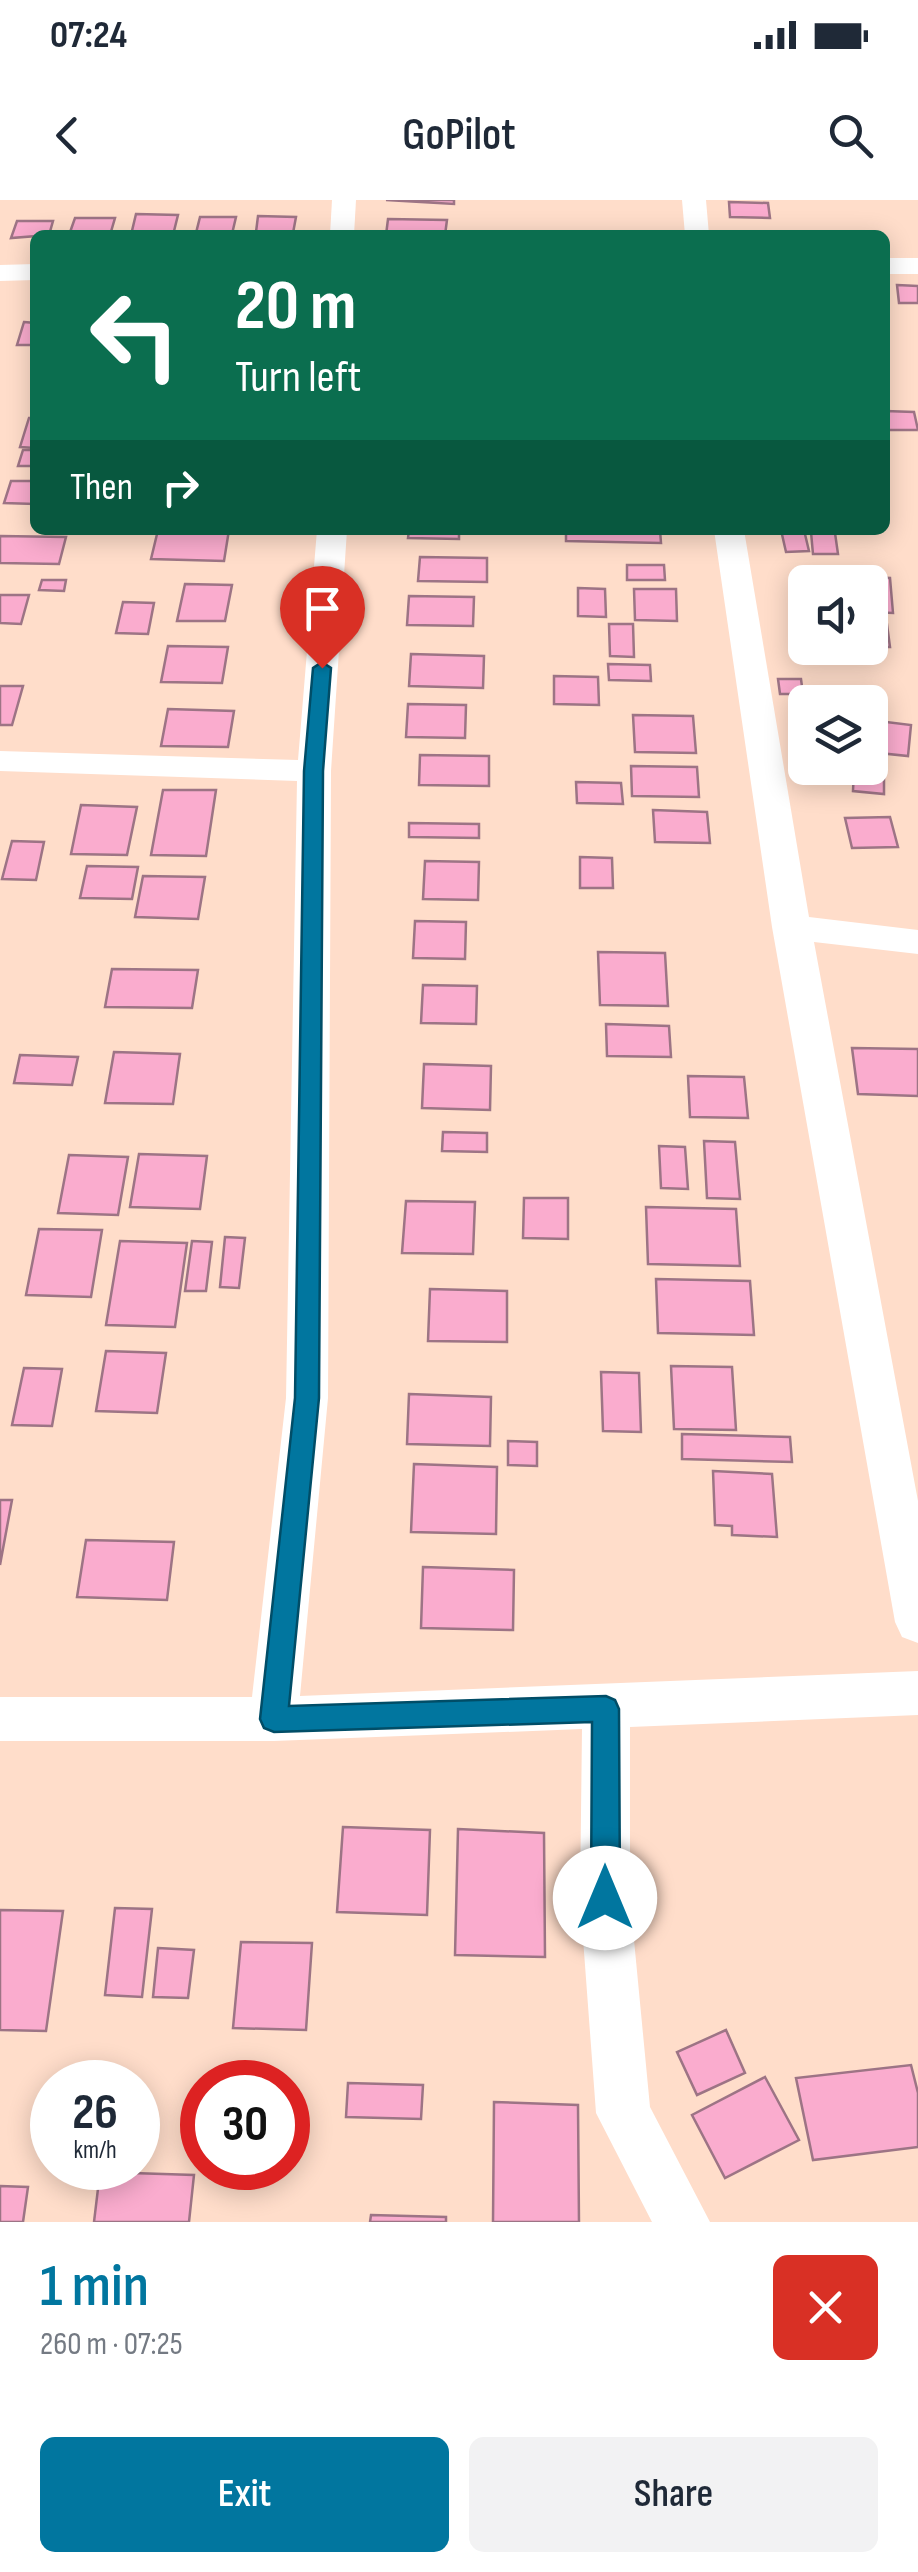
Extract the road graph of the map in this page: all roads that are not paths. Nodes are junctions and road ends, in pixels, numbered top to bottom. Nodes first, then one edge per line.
1 (344, 200) edge
2 (694, 200) edge
3 (342, 230) edge
4 (697, 230) edge
5 (890, 266) edge
6 (918, 266) edge
7 (30, 273) edge
8 (2, 280) edge
9 (332, 535) edge
10 (730, 535) edge
11 (0, 761) edge
12 (314, 771) junction
13 (790, 927) junction
14 (918, 942) edge
15 (918, 1622) edge
16 (918, 1694) edge
17 (606, 1709) junction
18 (0, 1719) edge
19 (274, 1719) junction
20 (682, 2222) edge

1 - 3 street
2 - 4 street
5 - 6 street
7 - 8 street
9 - 12 street
10 - 13 street
11 - 12 street
12 - 19 street
13 - 14 street
13 - 15 street
16 - 17 street
17 - 19 street
17 - 20 street
18 - 19 street

